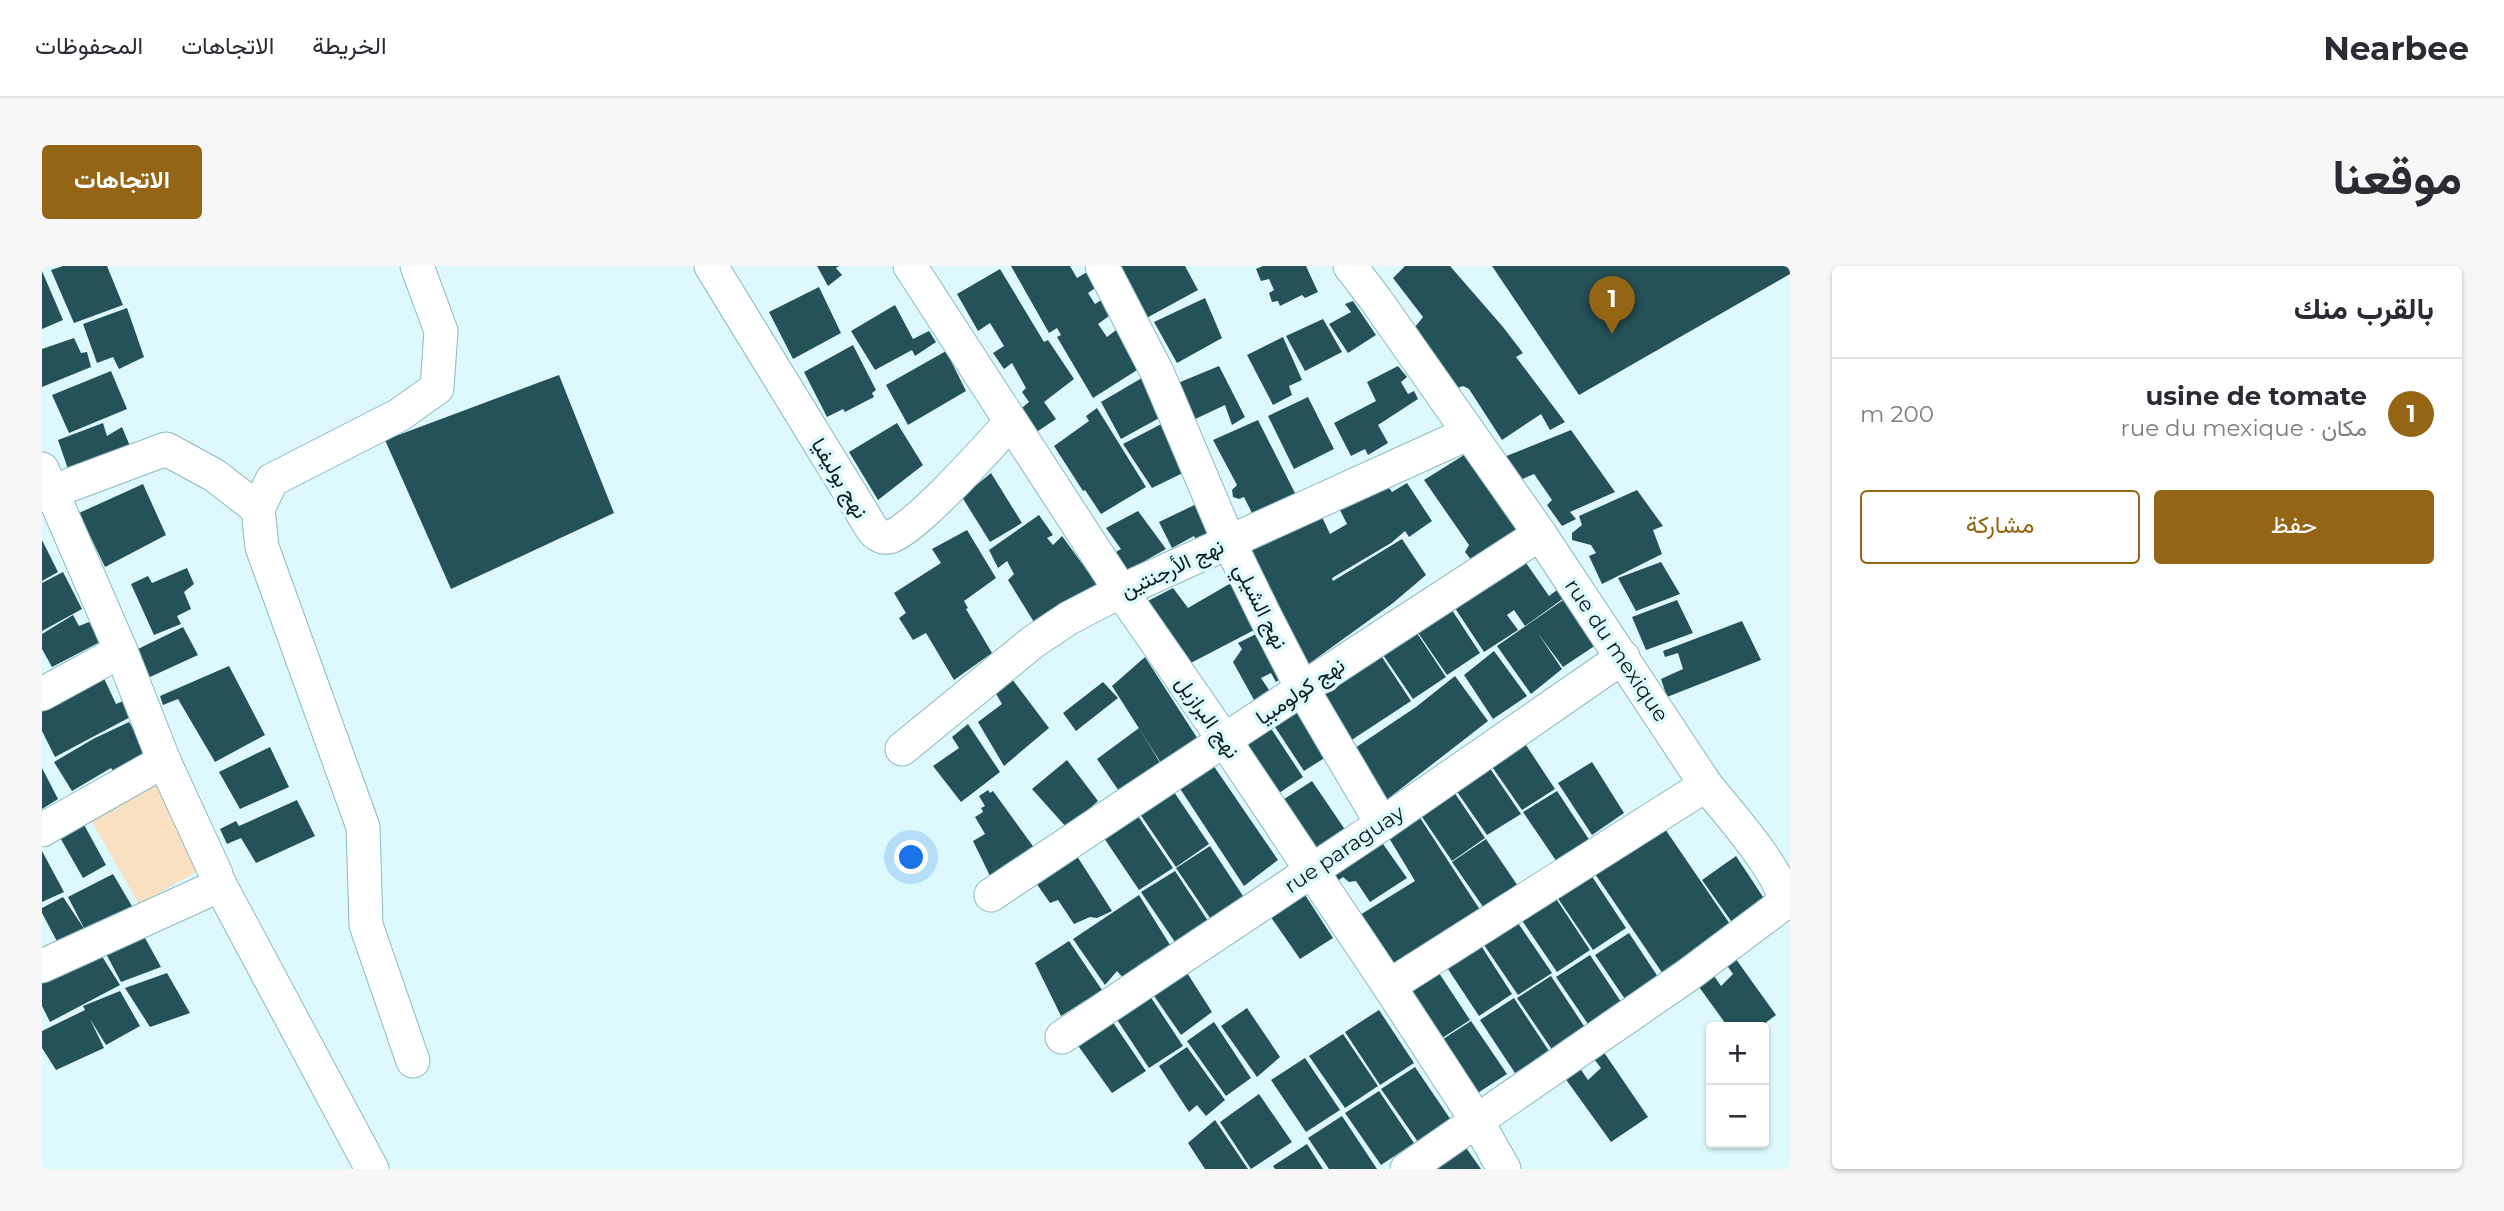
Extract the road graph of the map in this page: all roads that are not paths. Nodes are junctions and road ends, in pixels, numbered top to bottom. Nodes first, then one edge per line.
1 (417, 266) edge
2 (711, 266) edge
3 (910, 266) edge
4 (1102, 266) edge
5 (1350, 266) edge
6 (1010, 423) junction
7 (1469, 433) junction
8 (45, 477) edge
9 (258, 509) junction
10 (1540, 534) junction
11 (1229, 542) junction
12 (1121, 591) junction
13 (121, 651) junction
14 (1623, 657) junction
15 (1302, 688) junction
16 (42, 694) edge
17 (1225, 741) junction
18 (902, 749) dead end
19 (164, 761) junction
20 (1706, 785) junction
21 (1382, 824) junction
22 (42, 830) edge
23 (1312, 870) junction
24 (218, 881) junction
25 (991, 895) dead end
26 (42, 966) edge
27 (1389, 986) junction
28 (1062, 1037) dead end
29 (413, 1061) dead end
30 (1477, 1121) junction
31 (372, 1169) edge
32 (1407, 1169) edge
33 (1504, 1169) edge

1 - 9 street
2 - 6 street, نهج بوليفيا
3 - 6 street, نهج البرازيل
4 - 11 street, نهج الشيلي
5 - 7 street, rue du mexique
6 - 12 street, نهج البرازيل
7 - 10 street, rue du mexique
7 - 11 street, نهج الأرجنتين
8 - 9 street
8 - 13 street
9 - 29 street
10 - 14 street, rue du mexique
10 - 15 street, نهج كولومبيا
11 - 12 street, نهج الأرجنتين
11 - 15 street, نهج الشيلي
12 - 17 street, نهج البرازيل
12 - 18 street, نهج الأرجنتين
13 - 16 street
13 - 19 street
14 - 20 street, rue du mexique
14 - 21 street, rue paraguay
15 - 17 street, نهج كولومبيا
15 - 21 street, نهج الشيلي
17 - 23 street, نهج البرازيل
17 - 25 street, نهج كولومبيا
19 - 22 street
19 - 24 street
20 - 27 street
20 - 30 street, rue du mexique
21 - 23 street, rue paraguay
23 - 27 street, نهج البرازيل
23 - 28 street, rue paraguay
24 - 26 street
24 - 31 street
27 - 30 street, نهج البرازيل
30 - 32 street, rue du mexique
30 - 33 street, نهج البرازيل

